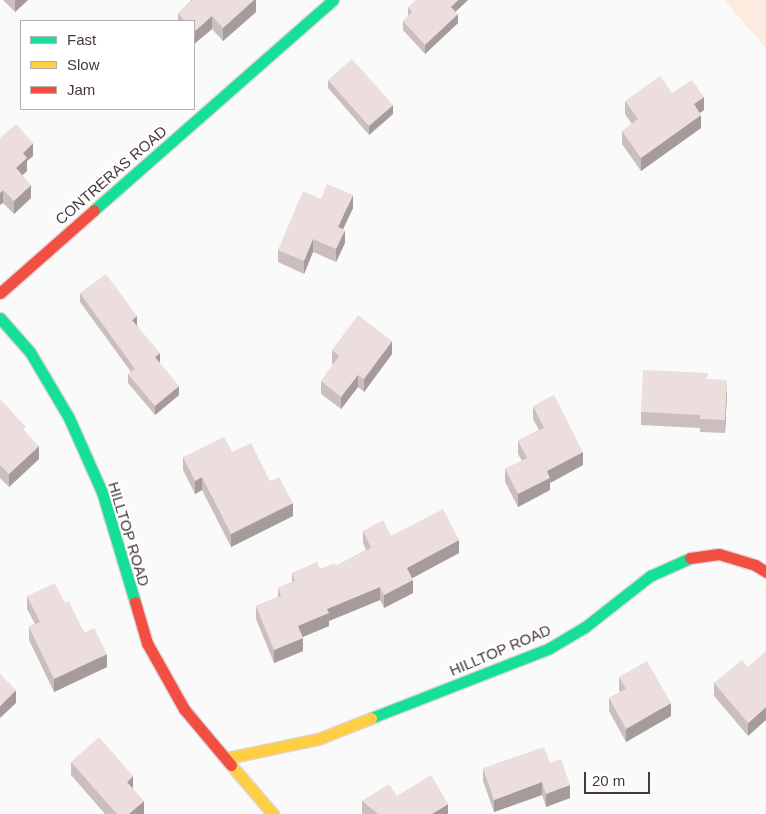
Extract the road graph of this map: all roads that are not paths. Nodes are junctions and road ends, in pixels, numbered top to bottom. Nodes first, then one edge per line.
1 (333, 0) edge
2 (0, 293) edge
3 (0, 318) edge
4 (766, 572) edge
5 (227, 758) junction
6 (273, 814) edge

1 - 2 street, CONTRERAS ROAD
3 - 5 street, HILLTOP ROAD
4 - 5 street, HILLTOP ROAD
5 - 6 street, HILLTOP ROAD

